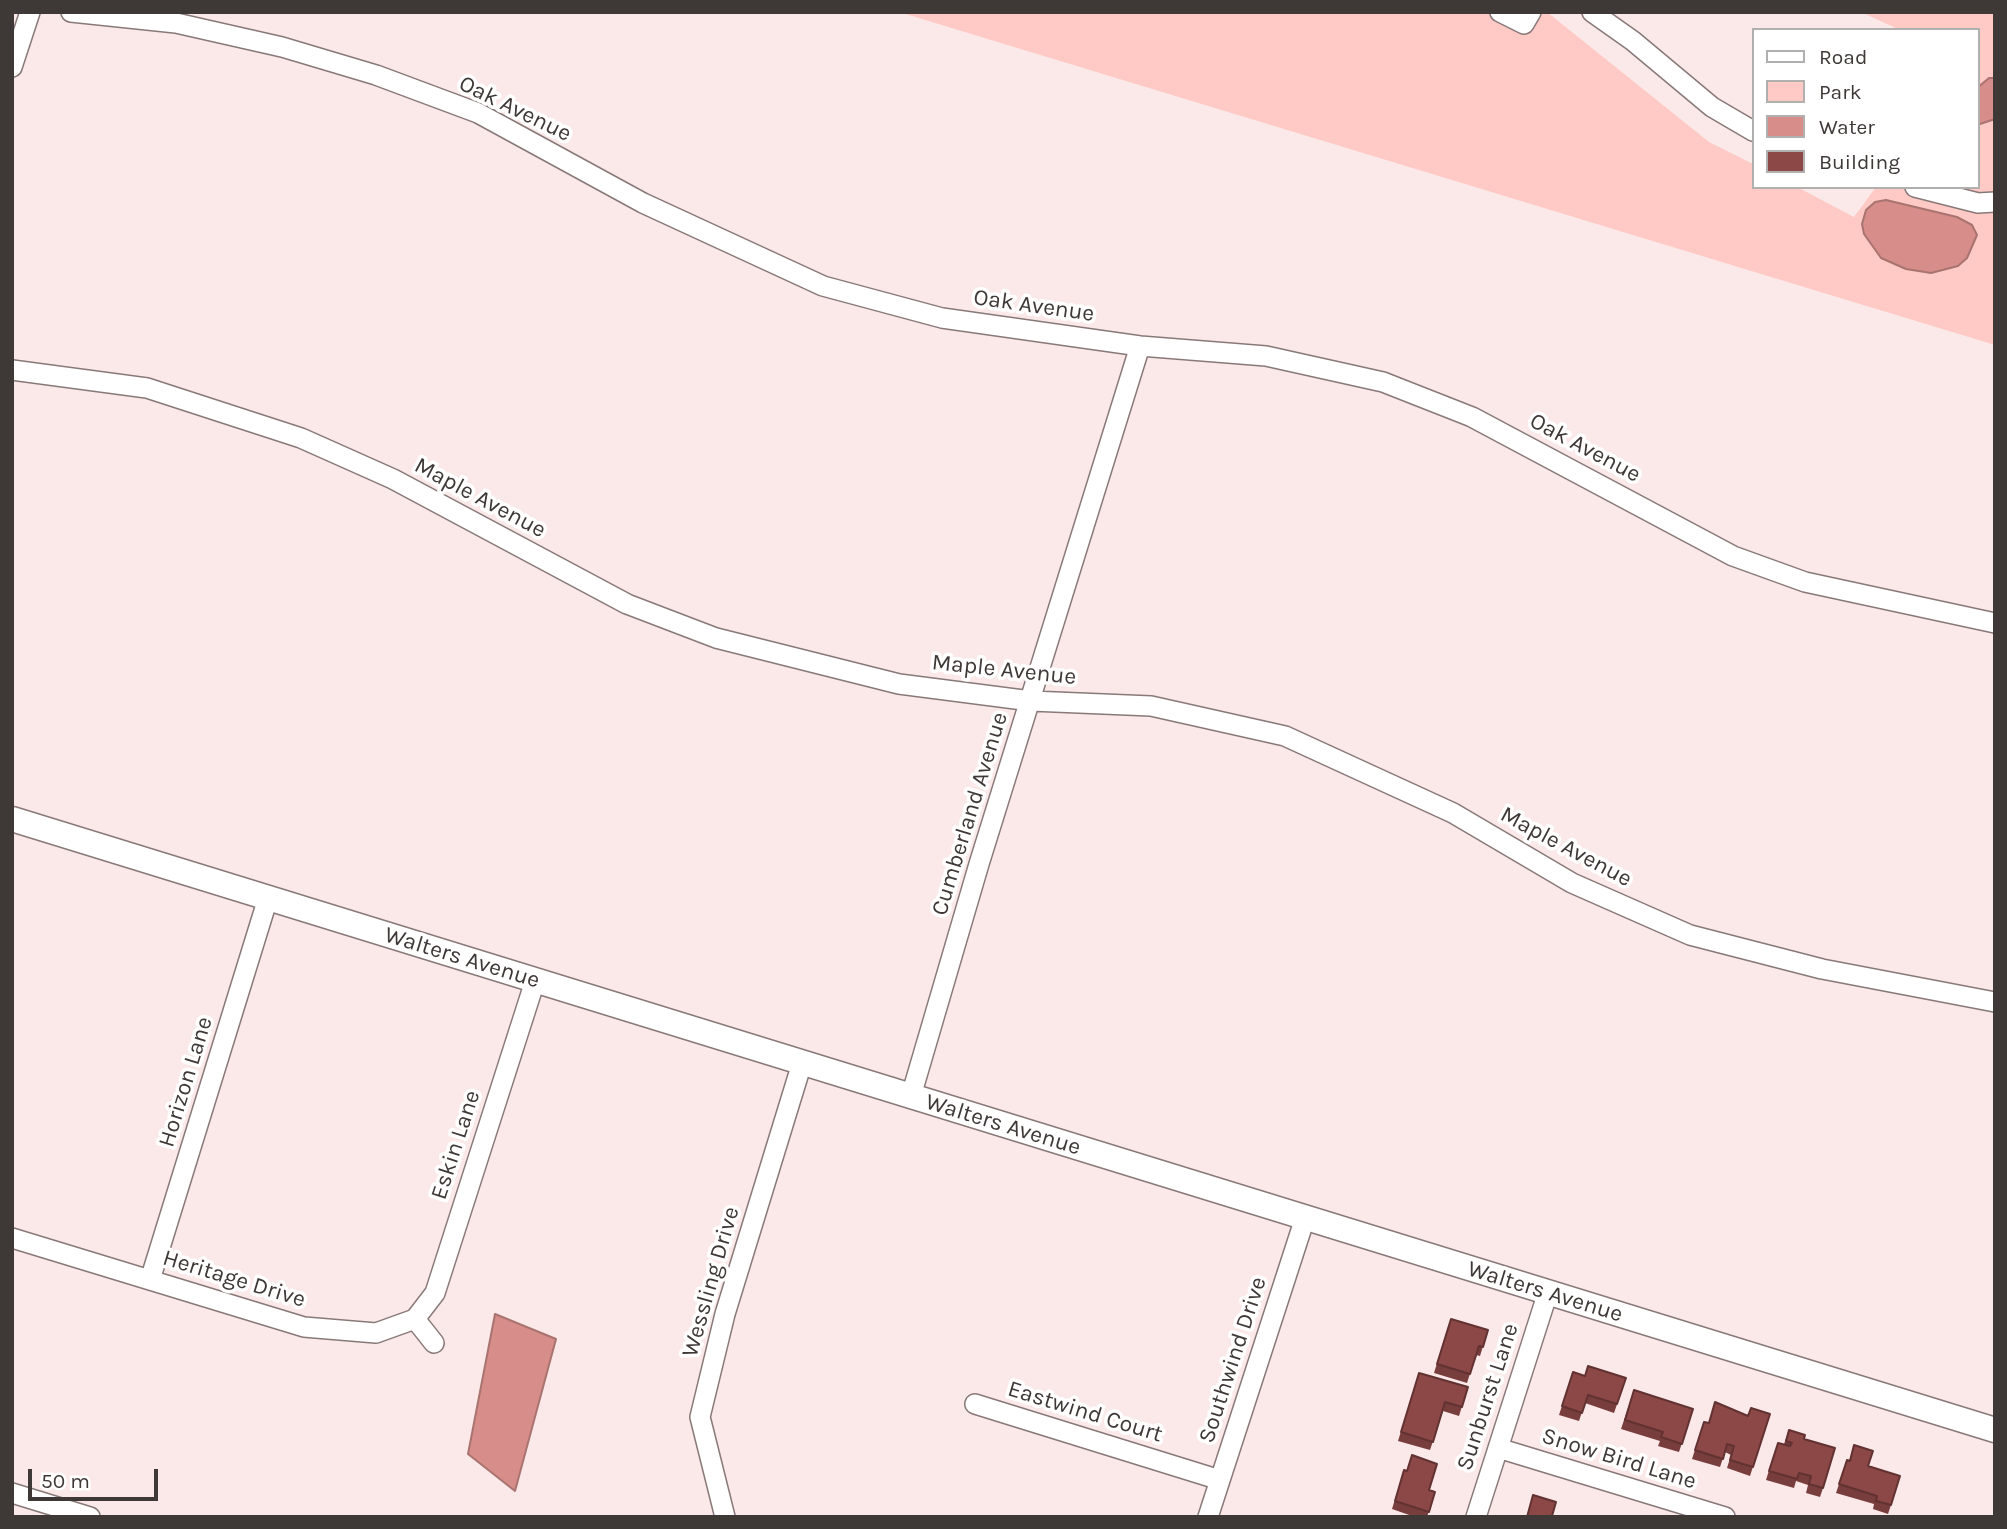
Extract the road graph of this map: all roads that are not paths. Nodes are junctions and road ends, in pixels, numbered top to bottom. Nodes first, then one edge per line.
1 (30, 12) edge
2 (37, 12) edge
3 (71, 12) edge
4 (1500, 12) edge
5 (1531, 12) edge
6 (1592, 12) edge
7 (12, 67) edge
8 (1752, 130) edge
9 (1923, 189) edge
10 (1995, 202) edge
11 (1140, 346) junction
12 (12, 370) edge
13 (1995, 623) edge
14 (1031, 701) junction
15 (12, 819) edge
16 (268, 898) junction
17 (535, 981) junction
18 (1995, 1002) edge
19 (802, 1063) junction
20 (911, 1096) junction
21 (1305, 1218) junction
22 (12, 1238) edge
23 (150, 1280) junction
24 (1548, 1293) junction
25 (415, 1319) junction
26 (434, 1343) dead end
27 (975, 1404) dead end
28 (1995, 1430) edge
29 (1498, 1448) junction
30 (1220, 1479) junction
31 (12, 1493) edge
32 (90, 1517) edge
33 (725, 1517) edge
34 (1208, 1517) edge
35 (1476, 1517) edge
36 (1725, 1517) edge

1 - 2 street
1 - 7 street
3 - 11 street, Oak Avenue
4 - 5 street
6 - 8 street
9 - 10 street
11 - 13 street, Oak Avenue
11 - 14 street, Cumberland Avenue
12 - 14 street, Maple Avenue
14 - 18 street, Maple Avenue
14 - 20 street, Cumberland Avenue
15 - 16 main road, Walters Avenue
16 - 17 main road, Walters Avenue
16 - 23 street, Horizon Lane
17 - 19 main road, Walters Avenue
17 - 25 street, Eskin Lane
19 - 20 main road, Walters Avenue
19 - 33 street, Wessling Drive
20 - 21 main road, Walters Avenue
21 - 24 main road, Walters Avenue
21 - 30 street, Southwind Drive
22 - 23 street, Heritage Drive
23 - 25 street, Heritage Drive
24 - 28 main road, Walters Avenue
24 - 29 street, Sunburst Lane
25 - 26 street
27 - 30 street, Eastwind Court
29 - 35 street, Sunburst Lane
29 - 36 street, Snow Bird Lane
30 - 34 street, Southwind Drive
31 - 32 street

